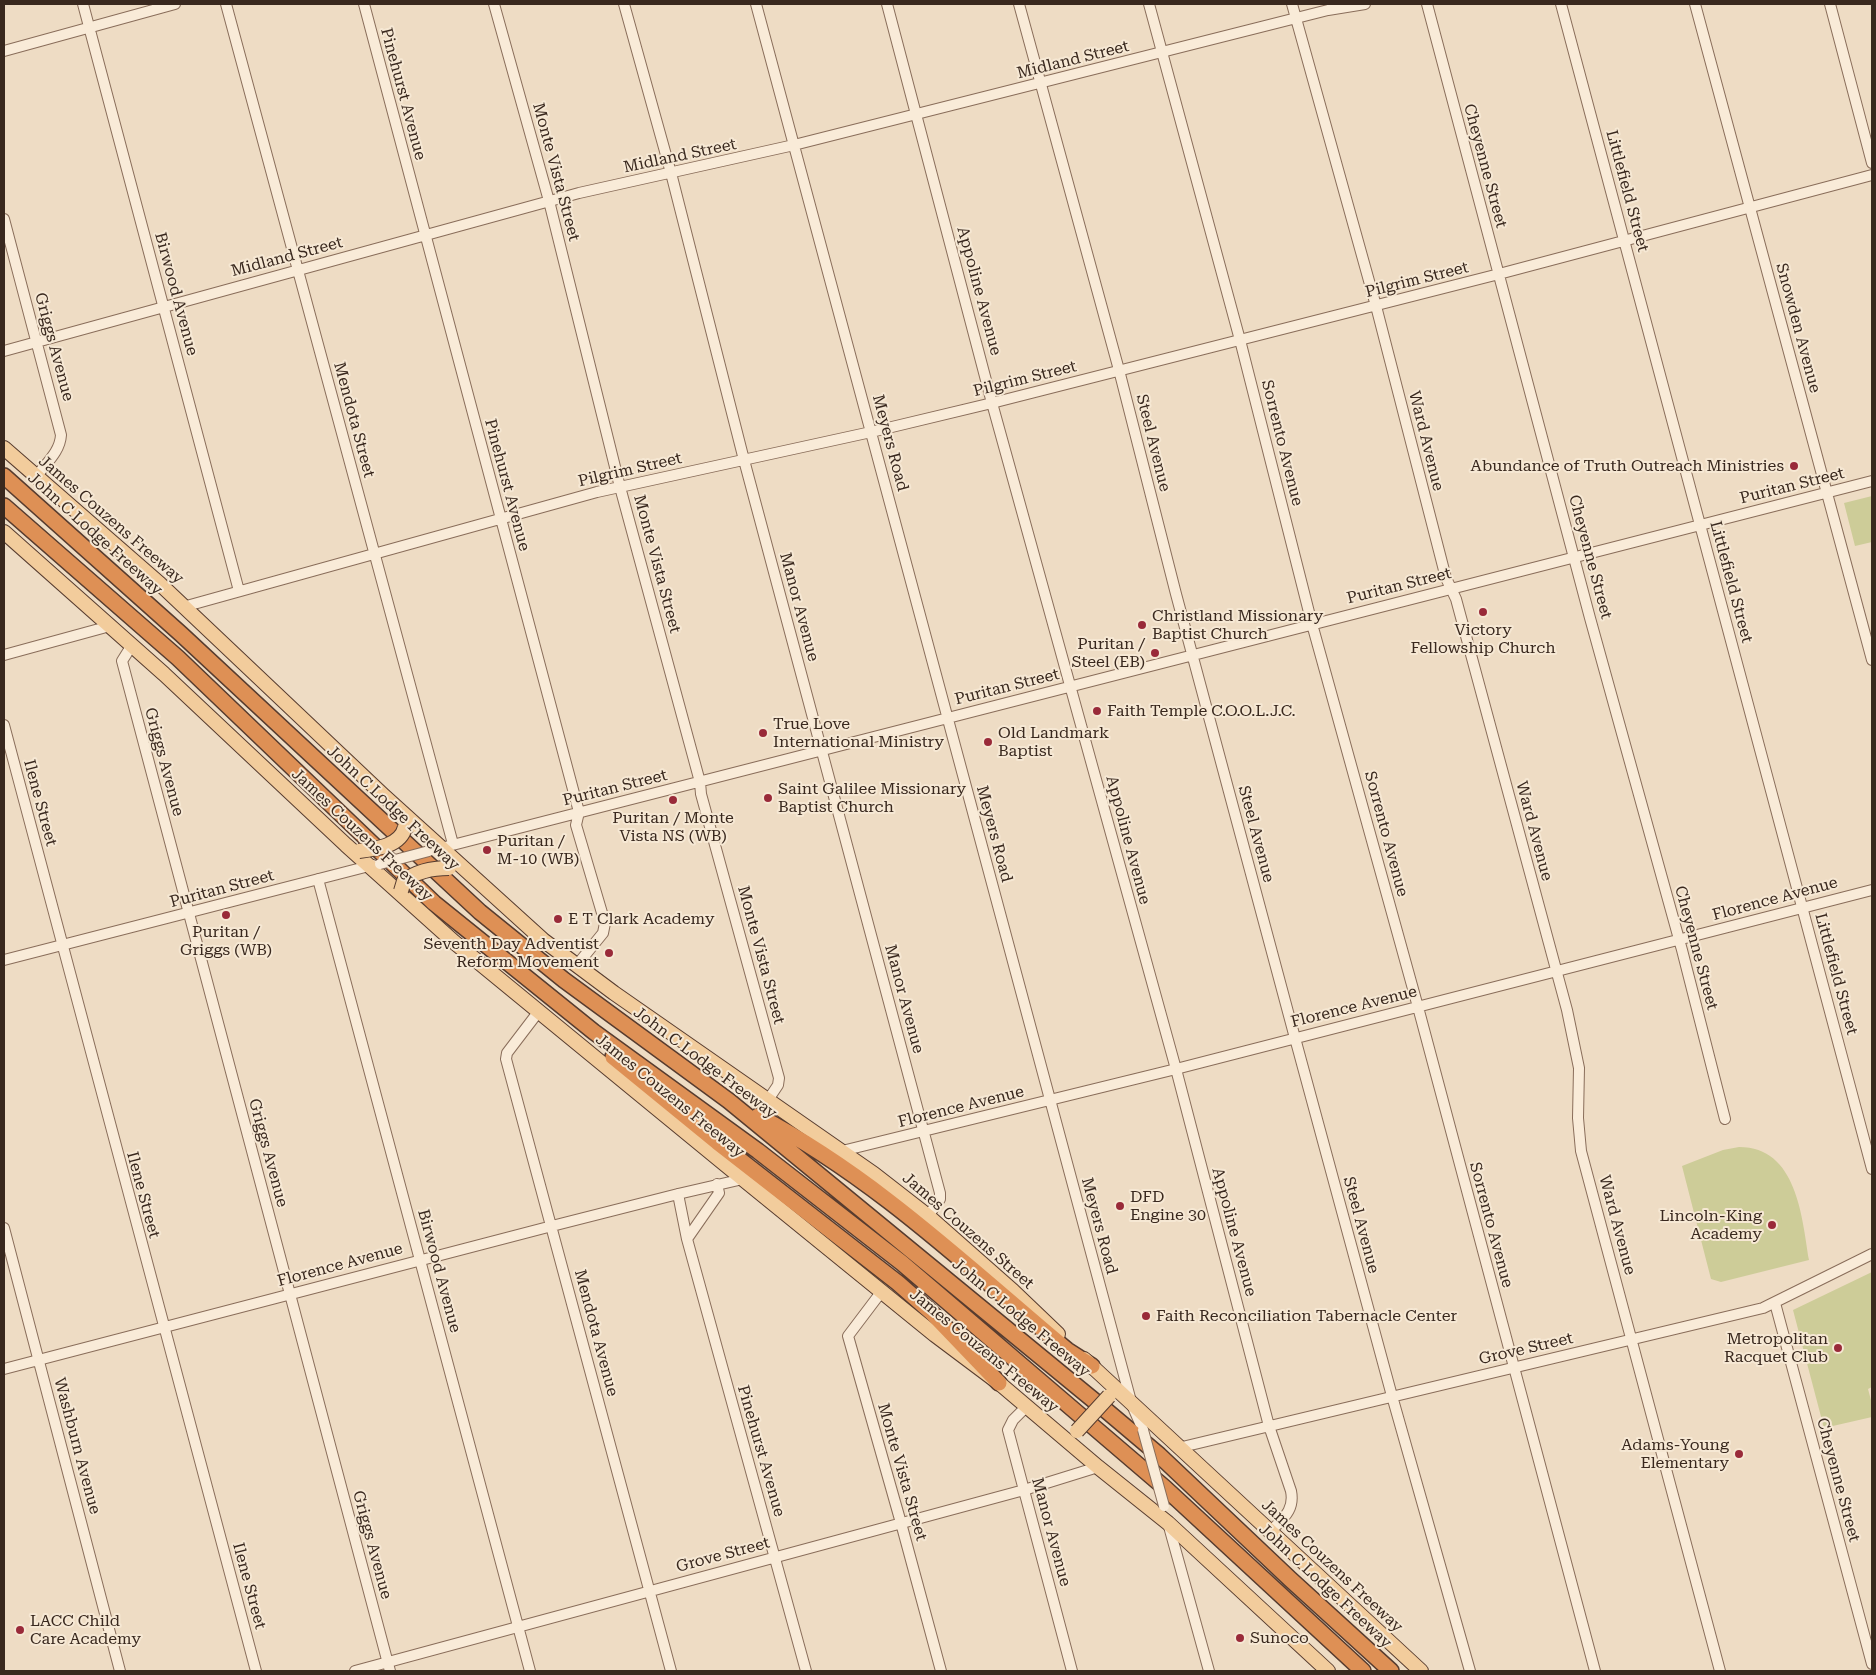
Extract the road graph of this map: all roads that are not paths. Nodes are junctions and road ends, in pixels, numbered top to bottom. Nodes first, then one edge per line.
1 (83, 4) edge
2 (175, 4) edge
3 (226, 4) edge
4 (364, 4) edge
5 (494, 4) edge
6 (624, 4) edge
7 (756, 4) edge
8 (888, 4) edge
9 (1019, 4) edge
10 (1149, 4) edge
11 (1292, 4) edge
12 (1366, 4) edge
13 (1426, 4) edge
14 (1561, 4) edge
15 (1695, 4) edge
16 (1830, 4) edge
17 (1296, 18) junction
18 (90, 27) junction
19 (4, 50) edge
20 (1162, 53) junction
21 (1041, 83) junction
22 (918, 114) junction
23 (794, 146) junction
24 (1872, 163) edge
25 (672, 173) junction
26 (1872, 175) edge
27 (549, 201) junction
28 (1750, 208) junction
29 (4, 219) edge
30 (425, 235) junction
31 (1625, 240) junction
32 (298, 269) junction
33 (1499, 274) junction
34 (1376, 306) junction
35 (164, 307) junction
36 (1240, 340) junction
37 (37, 342) junction
38 (4, 351) edge
39 (1119, 370) junction
40 (992, 403) junction
41 (871, 432) junction
42 (4, 448) edge
43 (744, 460) junction
44 (4, 476) edge
45 (36, 477) junction
46 (1872, 481) edge
47 (620, 486) junction
48 (1827, 492) junction
49 (4, 506) edge
50 (500, 519) junction
51 (1700, 525) junction
52 (4, 532) edge
53 (374, 554) junction
54 (1574, 557) junction
55 (1452, 588) junction
56 (239, 591) junction
57 (183, 607) junction
58 (1312, 624) junction
59 (110, 626) junction
60 (132, 645) junction
61 (4, 656) edge
62 (1193, 656) junction
63 (1872, 660) edge
64 (1070, 686) junction
65 (947, 718) junction
66 (4, 725) edge
67 (822, 750) junction
68 (700, 782) junction
69 (401, 811) junction
70 (579, 812) junction
71 (346, 845) junction
72 (441, 848) junction
73 (375, 865) junction
74 (318, 880) junction
75 (486, 889) junction
76 (1872, 890) edge
77 (402, 894) junction
78 (1804, 907) junction
79 (188, 913) junction
80 (1679, 940) junction
81 (61, 946) junction
82 (4, 960) edge
83 (577, 965) junction
84 (1555, 970) junction
85 (1418, 1007) junction
86 (539, 1011) junction
87 (594, 1032) junction
88 (1295, 1038) junction
89 (1176, 1069) junction
90 (768, 1100) junction
91 (1050, 1100) junction
92 (729, 1101) junction
93 (1725, 1118) dead end
94 (923, 1132) junction
95 (842, 1152) junction
96 (1872, 1168) edge
97 (743, 1179) junction
98 (717, 1184) junction
99 (678, 1194) junction
100 (928, 1216) junction
101 (552, 1226) junction
102 (4, 1228) edge
103 (687, 1238) junction
104 (1872, 1254) edge
105 (420, 1260) junction
106 (882, 1291) junction
107 (289, 1294) junction
108 (1775, 1303) junction
109 (163, 1327) junction
110 (1632, 1339) junction
111 (39, 1359) junction
112 (1092, 1366) junction
113 (1514, 1367) junction
114 (4, 1369) edge
115 (999, 1383) junction
116 (1112, 1393) junction
117 (1392, 1396) junction
118 (1132, 1405) junction
119 (1026, 1406) junction
120 (1269, 1426) junction
121 (1072, 1437) junction
122 (1178, 1448) junction
123 (1098, 1467) junction
124 (1024, 1490) junction
125 (901, 1523) junction
126 (1168, 1523) junction
127 (1270, 1532) junction
128 (775, 1557) junction
129 (649, 1591) junction
130 (518, 1626) junction
131 (1872, 1664) edge
132 (389, 1667) edge
133 (120, 1671) edge
134 (256, 1671) edge
135 (355, 1671) edge
136 (530, 1671) edge
137 (671, 1671) edge
138 (806, 1671) edge
139 (941, 1671) edge
140 (1072, 1671) edge
141 (1209, 1671) edge
142 (1328, 1671) edge
143 (1363, 1671) edge
144 (1391, 1671) edge
145 (1421, 1671) edge
146 (1470, 1671) edge
147 (1595, 1671) edge
148 (1720, 1671) edge

1 - 18 street, Birwood Avenue
2 - 18 street
3 - 32 street, Mendota Street
4 - 30 street, Pinehurst Avenue
5 - 27 street, Monte Vista Street
6 - 25 street, Manor Avenue
7 - 23 street, Meyers Road
8 - 22 street, Appoline Avenue
9 - 21 street, Steel Avenue
10 - 20 street, Sorrento Avenue
11 - 17 street, Ward Avenue
12 - 17 street, Midland Street
13 - 33 street, Cheyenne Street
14 - 31 street, Littlefield Street
15 - 28 street, Snowden Avenue
16 - 24 street
17 - 20 street, Midland Street
17 - 34 street, Ward Avenue
18 - 19 street
18 - 35 street, Birwood Avenue
20 - 21 street, Midland Street
20 - 36 street, Sorrento Avenue
21 - 22 street, Midland Street
21 - 39 street, Steel Avenue
22 - 23 street, Midland Street
22 - 40 street, Appoline Avenue
23 - 25 street, Midland Street
23 - 41 street, Meyers Road
25 - 27 street, Midland Street
25 - 43 street, Manor Avenue
26 - 28 street, Pilgrim Street
27 - 30 street, Midland Street
27 - 47 street, Monte Vista Street
28 - 31 street, Pilgrim Street
28 - 48 street, Snowden Avenue
29 - 37 street, Griggs Avenue
30 - 32 street, Midland Street
30 - 50 street, Pinehurst Avenue
31 - 33 street, Pilgrim Street
31 - 51 street, Littlefield Street
32 - 35 street, Midland Street
32 - 53 street, Mendota Street
33 - 34 street, Pilgrim Street
33 - 54 street, Cheyenne Street
34 - 36 street, Pilgrim Street
34 - 55 street, Ward Avenue
35 - 37 street, Midland Street
35 - 56 street, Birwood Avenue
36 - 39 street, Pilgrim Street
36 - 58 street, Sorrento Avenue
37 - 38 street, Midland Street
37 - 45 street, Griggs Avenue
39 - 40 street, Pilgrim Street
39 - 62 street, Steel Avenue
40 - 41 street, Pilgrim Street
40 - 64 street, Appoline Avenue
41 - 43 street, Pilgrim Street
41 - 65 street, Meyers Road
42 - 45 main road, James Couzens Freeway
43 - 47 street, Pilgrim Street
43 - 67 street, Manor Avenue
44 - 92 highway, John C Lodge Freeway
45 - 57 main road, James Couzens Freeway
46 - 48 street, Puritan Street
47 - 50 street, Pilgrim Street
47 - 68 street, Monte Vista Street
48 - 51 street, Puritan Street
48 - 63 street, Snowden Avenue
49 - 87 highway
50 - 53 street, Pilgrim Street
50 - 70 street, Pinehurst Avenue
51 - 54 street, Puritan Street
51 - 78 street, Littlefield Street
52 - 59 main road, James Couzens Freeway
53 - 56 street, Pilgrim Street
53 - 72 street, Mendota Street
54 - 55 street, Puritan Street
54 - 80 street, Cheyenne Street
55 - 58 street, Puritan Street
55 - 84 street, Ward Avenue
56 - 57 street, Pilgrim Street
57 - 69 main road, James Couzens Freeway
58 - 62 street, Puritan Street
58 - 85 street, Sorrento Avenue
59 - 60 main road, James Couzens Freeway
59 - 61 street
60 - 71 main road, James Couzens Freeway
60 - 79 street, Griggs Avenue
62 - 64 street, Puritan Street
62 - 88 street, Steel Avenue
64 - 65 street, Puritan Street
64 - 89 street, Appoline Avenue
65 - 67 street, Puritan Street
65 - 91 street, Meyers Road
66 - 81 street, Ilene Street
67 - 68 street, Puritan Street
67 - 94 street, Manor Avenue
68 - 70 street, Puritan Street
68 - 90 street, Monte Vista Street
69 - 71 main road, bridge
69 - 72 main road, James Couzens Freeway
70 - 72 street, Puritan Street
70 - 83 street, Pinehurst Avenue
71 - 73 main road, James Couzens Freeway
72 - 73 street, Puritan Street, bridge
72 - 75 main road, James Couzens Freeway
73 - 74 street, Puritan Street
73 - 77 main road, James Couzens Freeway
74 - 79 street, Puritan Street
74 - 105 street, Birwood Avenue
75 - 77 main road, bridge
75 - 83 main road, James Couzens Freeway
76 - 78 street, Florence Avenue
77 - 86 main road, James Couzens Freeway
78 - 80 street, Florence Avenue
78 - 96 street, Littlefield Street
79 - 81 street, Puritan Street
79 - 107 street, Griggs Avenue
80 - 84 street, Florence Avenue
80 - 93 street, Cheyenne Street
81 - 82 street, Puritan Street
81 - 109 street, Ilene Street
83 - 90 main road, James Couzens Freeway
84 - 85 street, Florence Avenue
84 - 110 street, Ward Avenue
85 - 88 street, Florence Avenue
85 - 113 street, Sorrento Avenue
86 - 97 main road, James Couzens Freeway
86 - 101 street, Mendota Avenue
87 - 115 highway
87 - 143 highway
88 - 89 street, Florence Avenue
88 - 117 street, Steel Avenue
89 - 91 street, Florence Avenue
89 - 120 street, Appoline Avenue
90 - 95 main road, James Couzens Street
91 - 94 street, Florence Avenue
91 - 118 street, Meyers Road
92 - 112 highway
92 - 144 highway, John C Lodge Freeway
94 - 95 street, Florence Avenue
94 - 100 street, Manor Avenue
95 - 100 main road, James Couzens Street
97 - 98 street, Florence Avenue
97 - 106 main road, James Couzens Freeway
98 - 99 street, Florence Avenue
98 - 103 street
99 - 101 street, Florence Avenue
99 - 103 street, Pinehurst Avenue
100 - 112 main road, James Couzens Street
101 - 105 street, Florence Avenue
101 - 129 street, Mendota Avenue
102 - 111 street, Washburn Avenue
103 - 128 street, Pinehurst Avenue
104 - 108 street, Grove Street
105 - 107 street, Florence Avenue
105 - 130 street, Birwood Avenue
106 - 115 main road, James Couzens Freeway
106 - 125 street, Monte Vista Street
107 - 109 street, Florence Avenue
107 - 132 street, Griggs Avenue
108 - 110 street, Grove Street
108 - 131 street, Cheyenne Street
109 - 111 street, Florence Avenue
109 - 134 street, Ilene Street
110 - 113 street, Grove Street
110 - 148 street, Ward Avenue
111 - 114 street, Florence Avenue
111 - 133 street, Washburn Avenue
112 - 116 main road, James Couzens Street
113 - 117 street, Grove Street
113 - 147 street, Sorrento Avenue
115 - 119 main road, James Couzens Freeway
116 - 118 main road, James Couzens Street
116 - 121 main road, bridge
117 - 120 street, Grove Street
117 - 146 street, Steel Avenue
118 - 122 main road, James Couzens Freeway
118 - 126 street, Meyers Road, bridge
119 - 121 main road, James Couzens Freeway
119 - 124 street, Manor Avenue
120 - 122 street, Grove Street
120 - 127 street, Appoline Avenue
121 - 123 main road, James Couzens Freeway
122 - 127 main road, James Couzens Freeway
123 - 124 street, Grove Street
123 - 126 main road, James Couzens Freeway
124 - 125 street, Grove Street
124 - 140 street, Manor Avenue
125 - 128 street, Grove Street
125 - 139 street, Monte Vista Street
126 - 141 street, Meyers Road
126 - 142 main road, James Couzens Freeway
127 - 145 main road, James Couzens Freeway
128 - 129 street, Grove Street
128 - 138 street, Pinehurst Avenue
129 - 130 street, Grove Street
129 - 137 street, Mendota Avenue
130 - 132 street, Grove Street
130 - 136 street, Birwood Avenue
132 - 135 street, Grove Street

